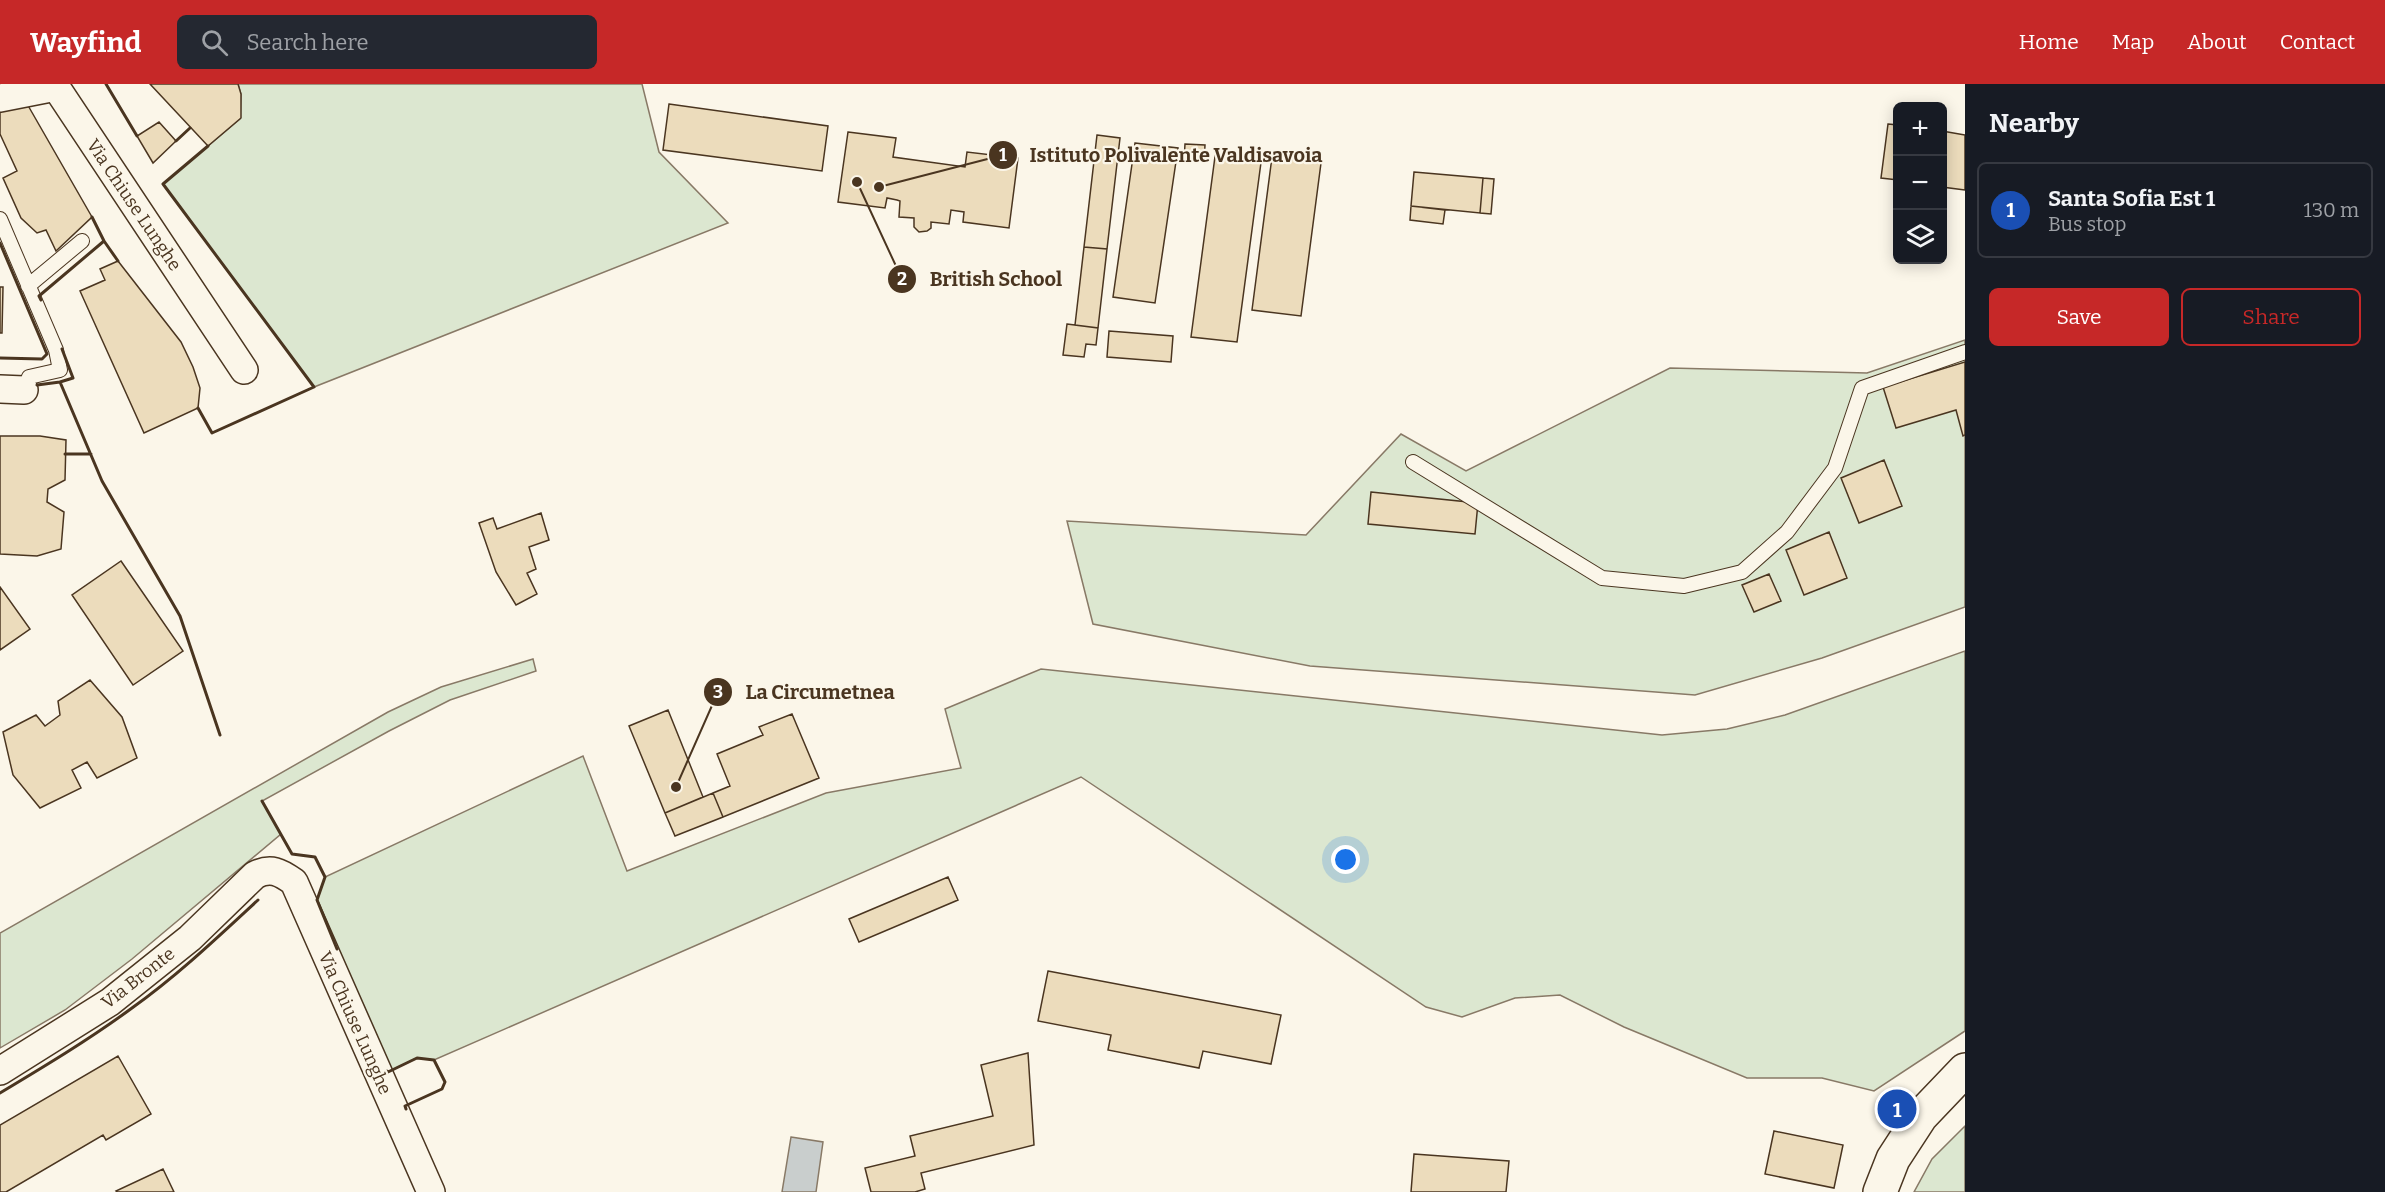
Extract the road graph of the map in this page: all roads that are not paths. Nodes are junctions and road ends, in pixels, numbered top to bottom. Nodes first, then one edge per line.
1 (0, 98) edge
2 (0, 219) edge
3 (82, 241) dead end
4 (28, 286) junction
5 (1965, 352) edge
6 (244, 370) dead end
7 (12, 389) edge
8 (1413, 462) dead end
9 (266, 870) joint
10 (1965, 1070) edge
11 (0, 1071) edge
12 (430, 1192) edge
13 (1880, 1192) edge

1 - 6 street, Via Chiuse Lunghe
2 - 4 lane
3 - 4 lane
4 - 7 lane
5 - 8 lane
9 - 11 street, Via Bronte
9 - 12 street, Via Chiuse Lunghe
10 - 13 street

